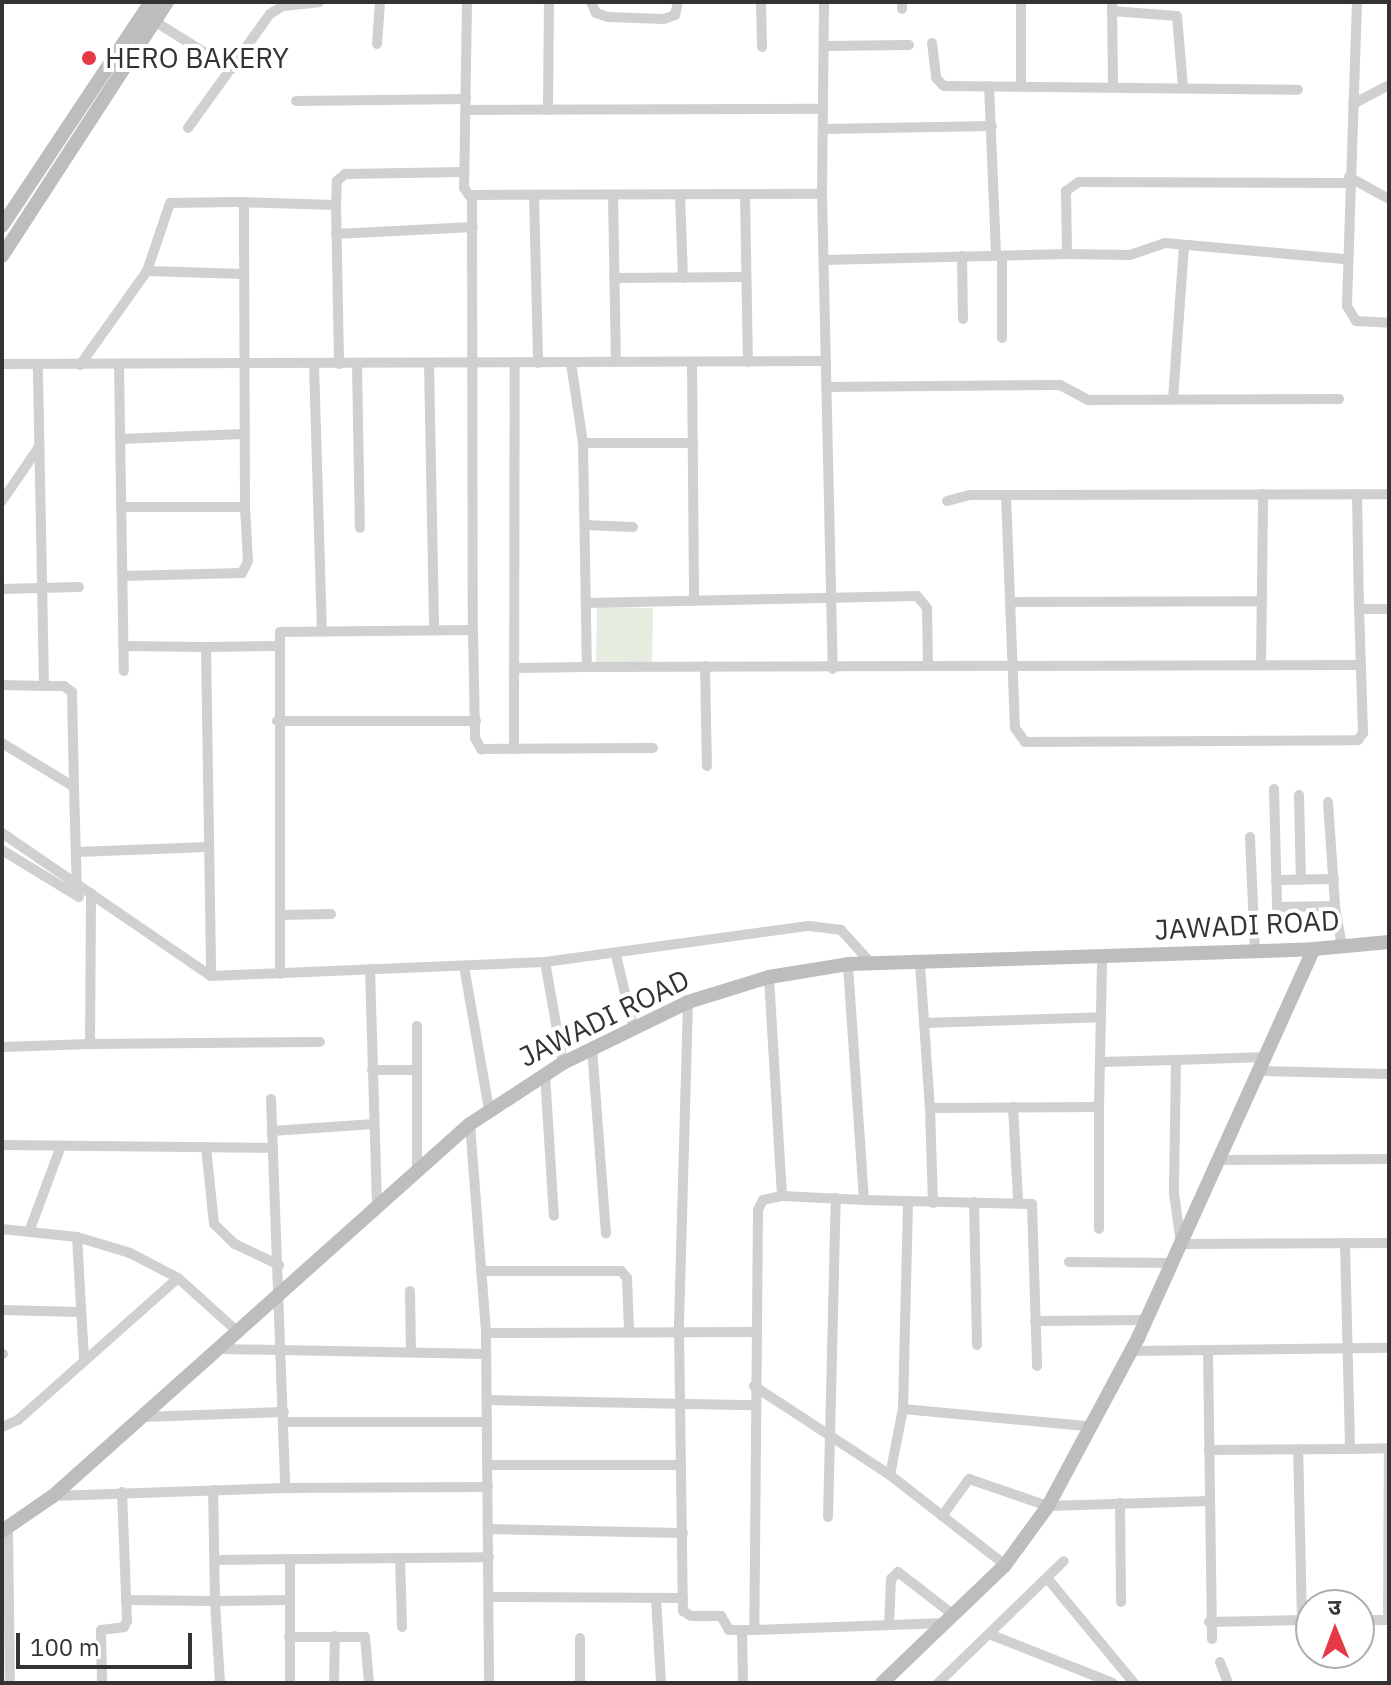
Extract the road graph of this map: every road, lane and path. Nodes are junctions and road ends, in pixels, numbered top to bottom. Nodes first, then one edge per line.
1 (151, 2) edge
2 (167, 2) edge
3 (319, 2) edge
4 (380, 2) edge
5 (467, 2) edge
6 (549, 2) edge
7 (591, 2) edge
8 (678, 2) edge
9 (761, 2) edge
10 (824, 2) edge
11 (1021, 2) edge
12 (1357, 2) edge
13 (1112, 6) edge
14 (154, 21) junction
15 (932, 43) dead end
16 (377, 44) dead end
17 (909, 45) dead end
18 (824, 46) junction
19 (762, 47) dead end
20 (231, 69) junction
21 (1389, 85) edge
22 (989, 86) junction
23 (1021, 86) junction
24 (1113, 86) junction
25 (1183, 87) junction
26 (1298, 90) dead end
27 (296, 101) dead end
28 (1353, 104) junction
29 (466, 105) junction
30 (823, 109) junction
31 (548, 110) junction
32 (992, 126) junction
33 (188, 128) dead end
34 (823, 129) junction
35 (464, 172) junction
36 (1349, 180) junction
37 (745, 194) junction
38 (822, 194) junction
39 (534, 195) junction
40 (613, 195) junction
41 (680, 195) junction
42 (472, 196) junction
43 (1389, 199) edge
44 (244, 202) junction
45 (336, 205) junction
46 (2, 226) edge
47 (473, 227) junction
48 (336, 234) junction
49 (1184, 245) junction
50 (1067, 254) junction
51 (2, 256) edge
52 (962, 256) junction
53 (999, 256) junction
54 (1346, 259) junction
55 (824, 260) junction
56 (147, 271) junction
57 (244, 274) junction
58 (746, 277) junction
59 (614, 278) junction
60 (683, 278) junction
61 (963, 319) dead end
62 (1389, 323) edge
63 (1002, 338) dead end
64 (826, 361) junction
65 (616, 362) junction
66 (692, 362) junction
67 (748, 362) junction
68 (429, 363) junction
69 (476, 363) junction
70 (515, 363) junction
71 (538, 363) junction
72 (571, 363) junction
73 (2, 364) edge
74 (244, 364) junction
75 (314, 364) junction
76 (339, 364) junction
77 (357, 364) junction
78 (38, 365) junction
79 (80, 365) junction
80 (119, 365) junction
81 (826, 387) junction
82 (1173, 399) junction
83 (1339, 399) dead end
84 (243, 434) junction
85 (120, 439) junction
86 (583, 443) junction
87 (693, 443) junction
88 (40, 445) junction
89 (1263, 494) junction
90 (1357, 494) junction
91 (1389, 494) edge
92 (1006, 495) junction
93 (2, 501) edge
94 (947, 501) dead end
95 (121, 507) junction
96 (245, 507) junction
97 (585, 525) junction
98 (633, 527) dead end
99 (360, 528) dead end
100 (122, 576) junction
101 (79, 587) dead end
102 (43, 588) junction
103 (2, 589) edge
104 (831, 599) junction
105 (694, 601) junction
106 (1262, 601) junction
107 (1012, 602) junction
108 (586, 603) junction
109 (1359, 609) junction
110 (1389, 609) edge
111 (434, 630) junction
112 (473, 630) junction
113 (322, 631) junction
114 (123, 646) junction
115 (276, 646) junction
116 (206, 647) junction
117 (1011, 664) junction
118 (928, 665) junction
119 (1261, 665) junction
120 (1361, 665) junction
121 (705, 666) junction
122 (587, 667) junction
123 (515, 668) junction
124 (833, 669) junction
125 (124, 671) dead end
126 (2, 685) edge
127 (44, 686) junction
128 (277, 721) junction
129 (476, 721) junction
130 (2, 743) edge
131 (653, 748) dead end
132 (514, 749) junction
133 (707, 766) dead end
134 (74, 787) junction
135 (1274, 789) dead end
136 (1299, 795) dead end
137 (1328, 802) dead end
138 (2, 833) edge
139 (1250, 837) dead end
140 (208, 847) junction
141 (2, 850) edge
142 (77, 852) junction
143 (1334, 879) junction
144 (1276, 880) junction
145 (1301, 880) junction
146 (77, 883) junction
147 (77, 896) junction
148 (90, 898) junction
149 (1335, 906) junction
150 (331, 914) dead end
151 (280, 915) junction
152 (1389, 942) edge
153 (1342, 947) junction
154 (1314, 949) junction
155 (1255, 952) junction
156 (616, 955) junction
157 (1102, 958) junction
158 (545, 962) junction
159 (871, 963) junction
160 (920, 963) junction
161 (848, 964) junction
162 (464, 966) junction
163 (370, 969) junction
164 (280, 974) junction
165 (211, 976) junction
166 (769, 977) junction
167 (688, 1002) junction
168 (1101, 1017) junction
169 (924, 1023) junction
170 (417, 1026) dead end
171 (633, 1027) junction
172 (320, 1042) dead end
173 (90, 1044) junction
174 (2, 1047) edge
175 (592, 1048) junction
176 (1176, 1060) junction
177 (1100, 1062) junction
178 (563, 1063) junction
179 (1262, 1064) junction
180 (372, 1070) junction
181 (416, 1070) junction
182 (545, 1074) junction
183 (1389, 1074) edge
184 (271, 1099) dead end
185 (1013, 1107) junction
186 (1099, 1107) junction
187 (930, 1108) junction
188 (489, 1109) junction
189 (374, 1124) junction
190 (470, 1124) junction
191 (272, 1131) junction
192 (2, 1145) edge
193 (61, 1146) junction
194 (206, 1147) junction
195 (273, 1148) junction
196 (1389, 1159) edge
197 (1219, 1160) junction
198 (417, 1168) junction
199 (782, 1196) junction
200 (836, 1198) junction
201 (864, 1200) junction
202 (1018, 1200) junction
203 (908, 1202) junction
204 (974, 1202) junction
205 (933, 1203) junction
206 (377, 1204) junction
207 (554, 1216) dead end
208 (2, 1229) edge
209 (1099, 1229) dead end
210 (29, 1232) junction
211 (606, 1233) dead end
212 (77, 1237) junction
213 (1345, 1243) junction
214 (1389, 1243) edge
215 (1181, 1244) junction
216 (1069, 1262) dead end
217 (1172, 1263) junction
218 (279, 1265) junction
219 (481, 1271) junction
220 (178, 1278) junction
221 (410, 1291) dead end
222 (281, 1295) junction
223 (2, 1310) edge
224 (78, 1312) junction
225 (1147, 1320) junction
226 (1035, 1321) junction
227 (629, 1330) junction
228 (679, 1330) junction
229 (754, 1332) junction
230 (239, 1333) junction
231 (486, 1333) junction
232 (977, 1345) dead end
233 (1348, 1348) junction
234 (1389, 1348) edge
235 (222, 1349) junction
236 (282, 1350) junction
237 (1208, 1350) junction
238 (1132, 1351) junction
239 (411, 1352) junction
240 (486, 1354) junction
241 (84, 1360) junction
242 (1037, 1366) dead end
243 (754, 1386) junction
244 (487, 1400) junction
245 (681, 1401) junction
246 (755, 1405) junction
247 (903, 1409) junction
248 (142, 1417) junction
249 (284, 1417) junction
250 (487, 1422) junction
251 (1088, 1426) junction
252 (2, 1427) edge
253 (827, 1433) junction
254 (1389, 1448) edge
255 (1298, 1449) junction
256 (1350, 1449) junction
257 (1209, 1450) junction
258 (488, 1465) junction
259 (681, 1465) junction
260 (890, 1475) junction
261 (488, 1487) junction
262 (285, 1488) junction
263 (213, 1490) junction
264 (122, 1492) junction
265 (53, 1496) junction
266 (1209, 1501) junction
267 (1120, 1503) junction
268 (1048, 1506) junction
269 (942, 1516) junction
270 (828, 1517) dead end
271 (5, 1529) edge
272 (489, 1529) junction
273 (683, 1533) junction
274 (489, 1557) junction
275 (1389, 1557) edge
276 (400, 1558) junction
277 (290, 1559) junction
278 (215, 1560) junction
279 (1064, 1561) dead end
280 (1005, 1565) junction
281 (1047, 1578) junction
282 (1305, 1589) edge
283 (490, 1597) junction
284 (656, 1598) junction
285 (683, 1598) junction
286 (126, 1600) junction
287 (289, 1600) junction
288 (215, 1601) junction
289 (1121, 1602) dead end
290 (952, 1620) junction
291 (1295, 1620) edge
292 (1389, 1620) edge
293 (1209, 1622) junction
294 (889, 1625) junction
295 (402, 1627) dead end
296 (742, 1630) junction
297 (754, 1630) junction
298 (989, 1634) junction
299 (335, 1636) junction
300 (289, 1637) junction
301 (580, 1638) dead end
302 (1212, 1639) dead end
303 (1220, 1662) dead end
304 (10, 1683) edge
305 (102, 1683) edge
306 (220, 1683) edge
307 (290, 1683) edge
308 (334, 1683) edge
309 (369, 1683) edge
310 (489, 1683) edge
311 (580, 1683) edge
312 (661, 1683) edge
313 (743, 1683) edge
314 (882, 1683) edge
315 (938, 1683) edge
316 (1113, 1683) edge
317 (1134, 1683) edge
318 (1228, 1683) edge

1 - 46 street
2 - 14 street
3 - 20 street
4 - 16 street
5 - 29 street
6 - 31 street
7 - 8 street
9 - 19 street
10 - 18 street
11 - 23 street
12 - 28 street
13 - 24 street
13 - 25 street
14 - 20 street
14 - 51 street
15 - 22 street
17 - 18 street
18 - 30 street
20 - 33 street
21 - 28 street
22 - 23 street
22 - 32 street
23 - 24 street
24 - 25 street
25 - 26 street
27 - 29 street
28 - 36 street
29 - 31 street
29 - 35 street
30 - 31 street
30 - 34 street
32 - 34 street
32 - 53 street
34 - 38 street
35 - 42 street
35 - 45 street
36 - 43 street
36 - 50 street
36 - 54 street
37 - 38 street
37 - 41 street
37 - 58 street
38 - 55 street
39 - 40 street
39 - 42 street
39 - 71 street
40 - 41 street
40 - 59 street
41 - 60 street
42 - 47 street
44 - 45 street
44 - 56 street
44 - 57 street
45 - 48 street
47 - 48 street
47 - 69 street
48 - 76 street
49 - 50 street
49 - 54 street
49 - 82 street
50 - 53 street
52 - 53 street
52 - 55 street
52 - 61 street
53 - 63 street
54 - 62 street
55 - 64 street
56 - 57 street
56 - 79 street
57 - 74 street
58 - 60 street
58 - 67 street
59 - 60 street
59 - 65 street
64 - 67 street
64 - 81 street
65 - 66 street
65 - 72 street
66 - 67 street
66 - 87 street
68 - 69 street
68 - 77 street
68 - 111 street
69 - 70 street
69 - 112 street
70 - 71 street
70 - 123 street
71 - 72 street
72 - 86 street
73 - 78 street
74 - 75 street
74 - 80 street
74 - 84 street
75 - 76 street
75 - 113 street
76 - 77 street
77 - 99 street
78 - 79 street
78 - 88 street
79 - 80 street
80 - 85 street
81 - 82 street
81 - 104 street
82 - 83 street
84 - 85 street
84 - 96 street
85 - 95 street
86 - 87 street
86 - 97 street
87 - 105 street
88 - 93 street
88 - 102 street
89 - 90 street
89 - 92 street
89 - 106 street
90 - 91 street
90 - 109 street
92 - 94 street
92 - 107 street
95 - 96 street
95 - 100 street
96 - 100 street
97 - 98 street
97 - 108 street
100 - 114 street
101 - 102 street
102 - 103 street
102 - 127 street
104 - 105 street
104 - 118 street
104 - 124 street
105 - 108 street
106 - 107 street
106 - 119 street
107 - 117 street
108 - 122 street
109 - 110 street
109 - 120 street
111 - 112 street
111 - 113 street
112 - 129 street
113 - 115 street
114 - 116 street
114 - 125 street
115 - 116 street
115 - 128 street
116 - 140 street
117 - 118 street
117 - 119 street
117 - 120 street
118 - 124 street
119 - 120 street
121 - 122 street
121 - 124 street
121 - 133 street
122 - 123 street
123 - 132 street
126 - 127 street
127 - 134 street
128 - 129 street
128 - 151 street
129 - 132 street
130 - 134 street
131 - 132 street
134 - 142 street
135 - 144 street
136 - 145 street
137 - 143 street
138 - 146 street
139 - 155 street
140 - 142 street
140 - 165 street
141 - 147 street
142 - 146 street
143 - 145 street
143 - 149 street
144 - 145 street
144 - 149 street
146 - 147 street
146 - 148 street
147 - 148 street
148 - 165 street
148 - 173 street
149 - 153 street
150 - 151 street
151 - 164 street
152 - 153 street, JAWADI ROAD
153 - 154 street, JAWADI ROAD
154 - 155 street, JAWADI ROAD
154 - 179 street
155 - 157 street, JAWADI ROAD
156 - 158 street
156 - 159 street
156 - 171 street
157 - 160 street, JAWADI ROAD
157 - 168 street
158 - 162 street
158 - 178 street
159 - 160 street, JAWADI ROAD
159 - 161 street, JAWADI ROAD
160 - 169 street
161 - 166 street, JAWADI ROAD
161 - 201 street
162 - 163 street
162 - 188 street
163 - 164 street
163 - 180 street
164 - 165 street
166 - 167 street, JAWADI ROAD
166 - 199 street
167 - 171 street, JAWADI ROAD
167 - 228 street
168 - 169 street
168 - 177 street
169 - 187 street
170 - 181 street
171 - 175 street, JAWADI ROAD
172 - 173 street
173 - 174 street
175 - 178 street, JAWADI ROAD
175 - 211 street
176 - 177 street
176 - 179 street
176 - 215 street
177 - 186 street
178 - 182 street, JAWADI ROAD
179 - 183 street
179 - 197 street
180 - 181 street
180 - 189 street
181 - 198 street
182 - 188 street, JAWADI ROAD
182 - 207 street
184 - 191 street
185 - 186 street
185 - 187 street
185 - 202 street
186 - 209 street
187 - 205 street
188 - 190 street, JAWADI ROAD
189 - 191 street
189 - 206 street
190 - 198 street, JAWADI ROAD
190 - 219 street
191 - 195 street
192 - 193 street
193 - 194 street
193 - 210 street
194 - 195 street
194 - 218 street
195 - 218 street
196 - 197 street
197 - 215 street
198 - 206 street, JAWADI ROAD
199 - 200 street
199 - 229 street
200 - 201 street
200 - 253 street
201 - 203 street
202 - 204 street
202 - 226 street
203 - 205 street
203 - 247 street
204 - 205 street
204 - 232 street
206 - 222 street, JAWADI ROAD
208 - 210 street
210 - 212 street
212 - 220 street
212 - 224 street
213 - 214 street
213 - 215 street
213 - 233 street
215 - 217 street
216 - 217 street
217 - 225 street
218 - 222 street
219 - 227 street
219 - 231 street
220 - 230 street
220 - 241 street
221 - 239 street
222 - 230 street, JAWADI ROAD
222 - 236 street
223 - 224 street
224 - 241 street
225 - 226 street
225 - 238 street
226 - 242 street
227 - 228 street
227 - 231 street
228 - 229 street
228 - 245 street
229 - 243 street
230 - 235 street, JAWADI ROAD
231 - 240 street
233 - 234 street
233 - 237 street
233 - 256 street
235 - 236 street
235 - 248 street, JAWADI ROAD
236 - 239 street
236 - 249 street
237 - 238 street
237 - 257 street
238 - 251 street
239 - 240 street
240 - 244 street
241 - 252 street
243 - 246 street
243 - 253 street
244 - 245 street
244 - 250 street
245 - 246 street
245 - 259 street
246 - 297 street
247 - 251 street
247 - 260 street
248 - 249 street
248 - 265 street, JAWADI ROAD
249 - 250 street
249 - 262 street
250 - 258 street
251 - 268 street
253 - 260 street
253 - 270 street
254 - 256 street
254 - 275 street
255 - 256 street
255 - 257 street
255 - 282 street
257 - 266 street
258 - 259 street
258 - 261 street
259 - 273 street
260 - 269 street
261 - 262 street
261 - 272 street
262 - 263 street
263 - 264 street
263 - 278 street
264 - 265 street
264 - 286 street
265 - 271 street, JAWADI ROAD
266 - 267 street
266 - 293 street
267 - 268 street
267 - 289 street
268 - 269 street
268 - 280 street
269 - 280 street
271 - 304 street
272 - 273 street
272 - 274 street
273 - 285 street
274 - 276 street
274 - 283 street
275 - 292 street
276 - 277 street
276 - 295 street
277 - 278 street
277 - 287 street
278 - 288 street
279 - 281 street
280 - 290 street
281 - 298 street
281 - 317 street
283 - 284 street
283 - 310 street
284 - 285 street
284 - 312 street
285 - 296 street
286 - 288 street
286 - 305 street
287 - 288 street
287 - 300 street
288 - 306 street
290 - 294 street
290 - 294 street
290 - 314 street
291 - 293 street
293 - 302 street
294 - 297 street
296 - 297 street
296 - 313 street
298 - 315 street
298 - 316 street
299 - 300 street
299 - 308 street
299 - 309 street
300 - 307 street
301 - 311 street
303 - 318 street

